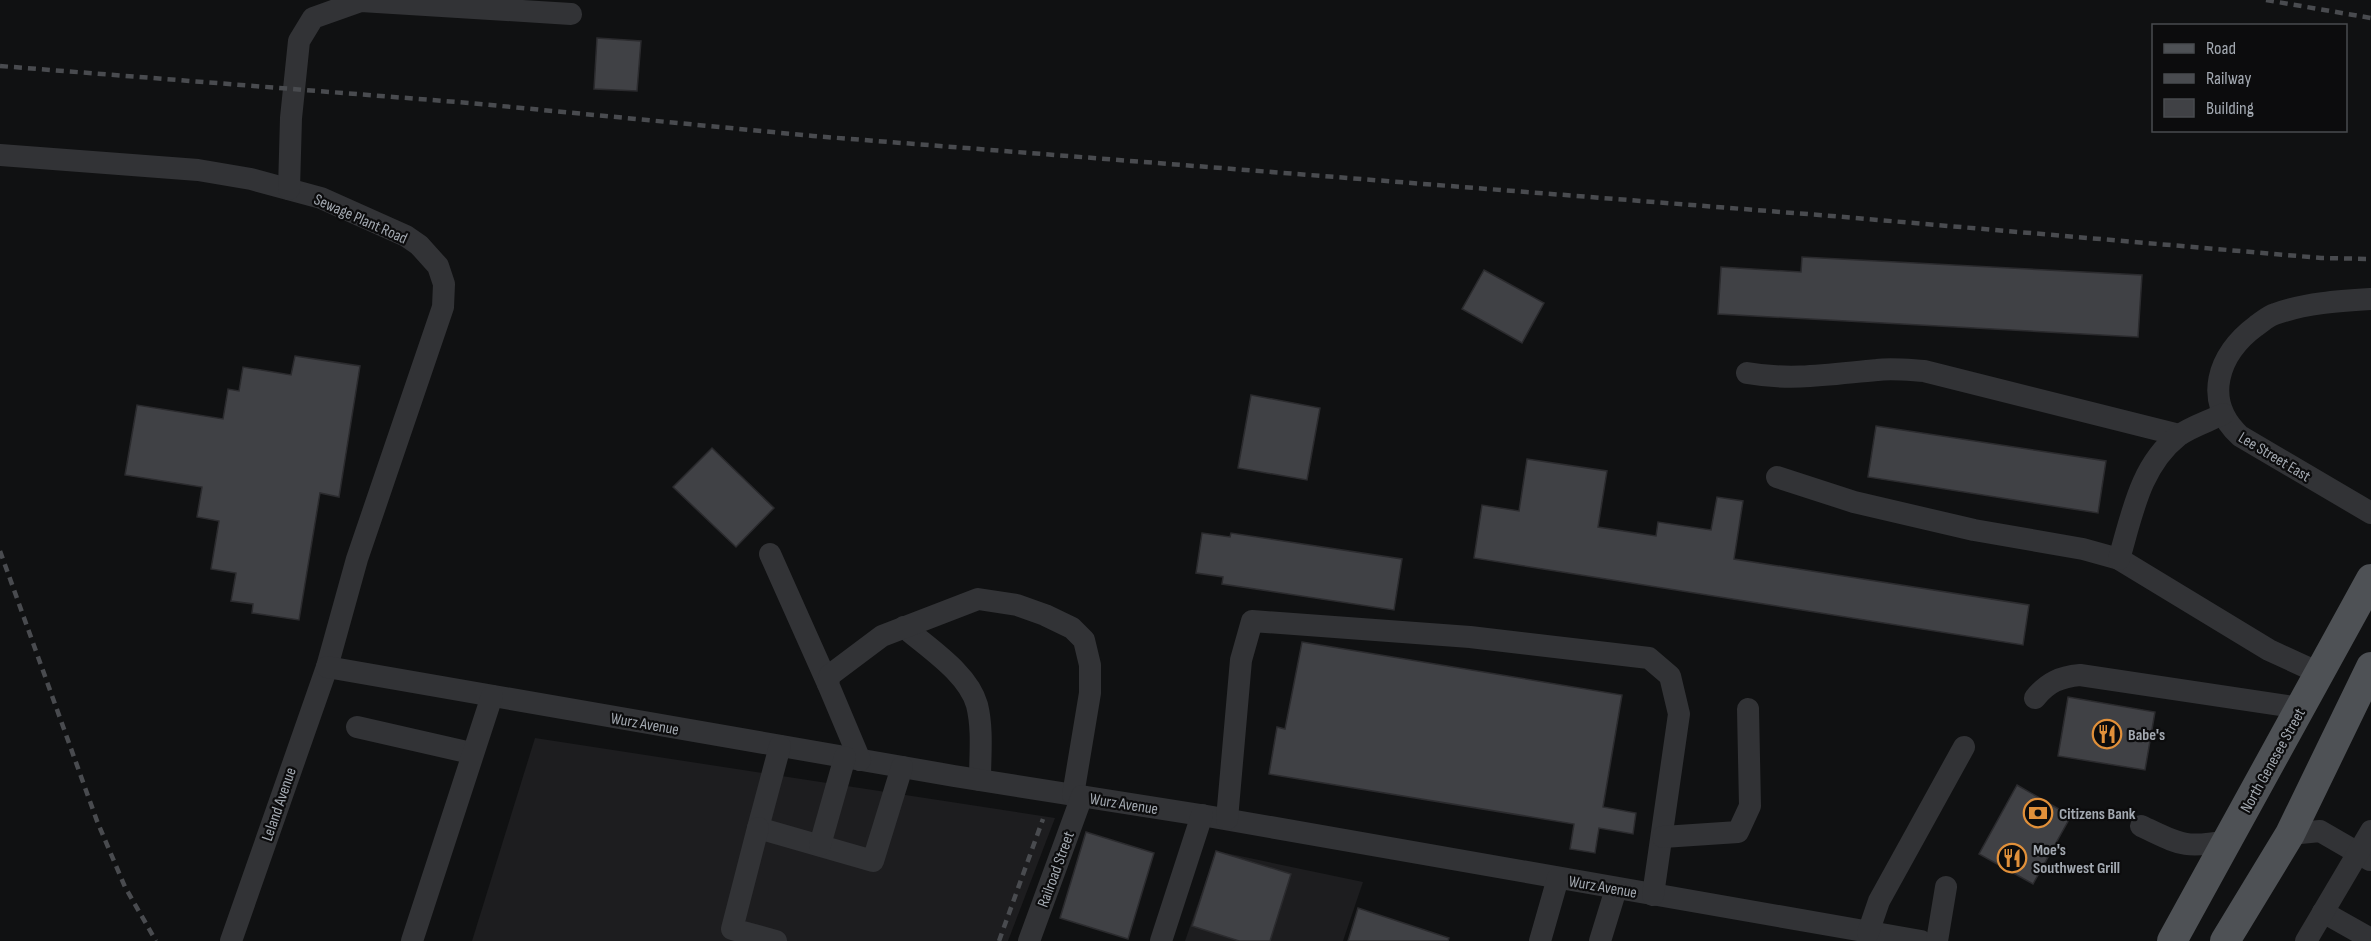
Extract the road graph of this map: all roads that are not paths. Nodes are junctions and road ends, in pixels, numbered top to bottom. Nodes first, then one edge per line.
1 (571, 14) dead end
2 (0, 154) edge
3 (289, 189) junction
4 (2371, 299) edge
5 (1747, 373) dead end
6 (2223, 414) junction
7 (2179, 435) junction
8 (1777, 477) dead end
9 (2371, 513) edge
10 (770, 554) dead end
11 (2119, 559) junction
12 (2371, 579) edge
13 (904, 627) junction
14 (327, 667) junction
15 (2371, 667) edge
16 (2319, 673) junction
17 (828, 684) junction
18 (492, 696) junction
19 (2036, 698) dead end
20 (2301, 708) junction
21 (1748, 709) dead end
22 (357, 727) dead end
23 (780, 746) junction
24 (1964, 747) dead end
25 (471, 753) junction
26 (853, 759) junction
27 (902, 767) junction
28 (980, 780) junction
29 (1077, 796) junction
30 (2307, 799) junction
31 (1202, 815) junction
32 (1227, 819) junction
33 (2141, 826) dead end
34 (758, 828) junction
35 (2320, 831) junction
36 (2371, 831) edge
37 (2290, 834) junction
38 (1663, 837) junction
39 (2227, 841) junction
40 (820, 845) junction
41 (2364, 857) edge
42 (1558, 878) junction
43 (1946, 887) dead end
44 (1616, 889) junction
45 (1653, 895) junction
46 (2330, 916) junction
47 (1868, 933) junction
48 (1831, 934) edge
49 (2371, 939) edge
50 (231, 941) edge
51 (412, 941) edge
52 (776, 941) edge
53 (1029, 941) edge
54 (1161, 941) edge
55 (1540, 941) edge
56 (1600, 941) edge
57 (1921, 941) edge
58 (1937, 941) edge
59 (2172, 941) edge
60 (2225, 941) edge
61 (2306, 941) edge
62 (2324, 941) edge

1 - 3 street
2 - 3 street, Sewage Plant Road
3 - 14 street, Sewage Plant Road
4 - 6 street, Lee Street East
5 - 7 street
6 - 7 street
6 - 9 street, Lee Street East
7 - 11 street
8 - 11 street
10 - 17 street
11 - 16 street
12 - 16 main road, North Genesee Street
13 - 17 street
13 - 28 street
13 - 29 street, Railroad Street
14 - 18 street, Wurz Avenue
14 - 50 street, Leland Avenue
15 - 30 main road
16 - 20 main road, North Genesee Street
17 - 26 street
18 - 23 street, Wurz Avenue
18 - 25 street
19 - 20 street
20 - 39 main road, North Genesee Street
21 - 38 street
22 - 25 street
23 - 26 street, Wurz Avenue
23 - 34 street
24 - 47 street
25 - 51 street
26 - 27 street, Wurz Avenue
26 - 40 street
27 - 28 street, Wurz Avenue
27 - 40 street
28 - 29 street, Wurz Avenue
29 - 31 street, Wurz Avenue
29 - 53 street, Railroad Street
30 - 35 street
30 - 37 main road
31 - 32 street, Wurz Avenue
31 - 54 street
32 - 38 street
32 - 42 street, Wurz Avenue
33 - 39 street
34 - 40 street
34 - 52 street
35 - 37 street
35 - 41 street
36 - 41 street
37 - 60 main road
38 - 45 street
39 - 59 main road, North Genesee Street
41 - 46 street
42 - 44 street, Wurz Avenue
42 - 55 street
43 - 58 street
44 - 45 street, Wurz Avenue
44 - 56 street
45 - 48 street, Wurz Avenue
46 - 49 street
46 - 61 street
46 - 62 street
47 - 48 street, Wurz Avenue
47 - 57 street, Wurz Avenue

